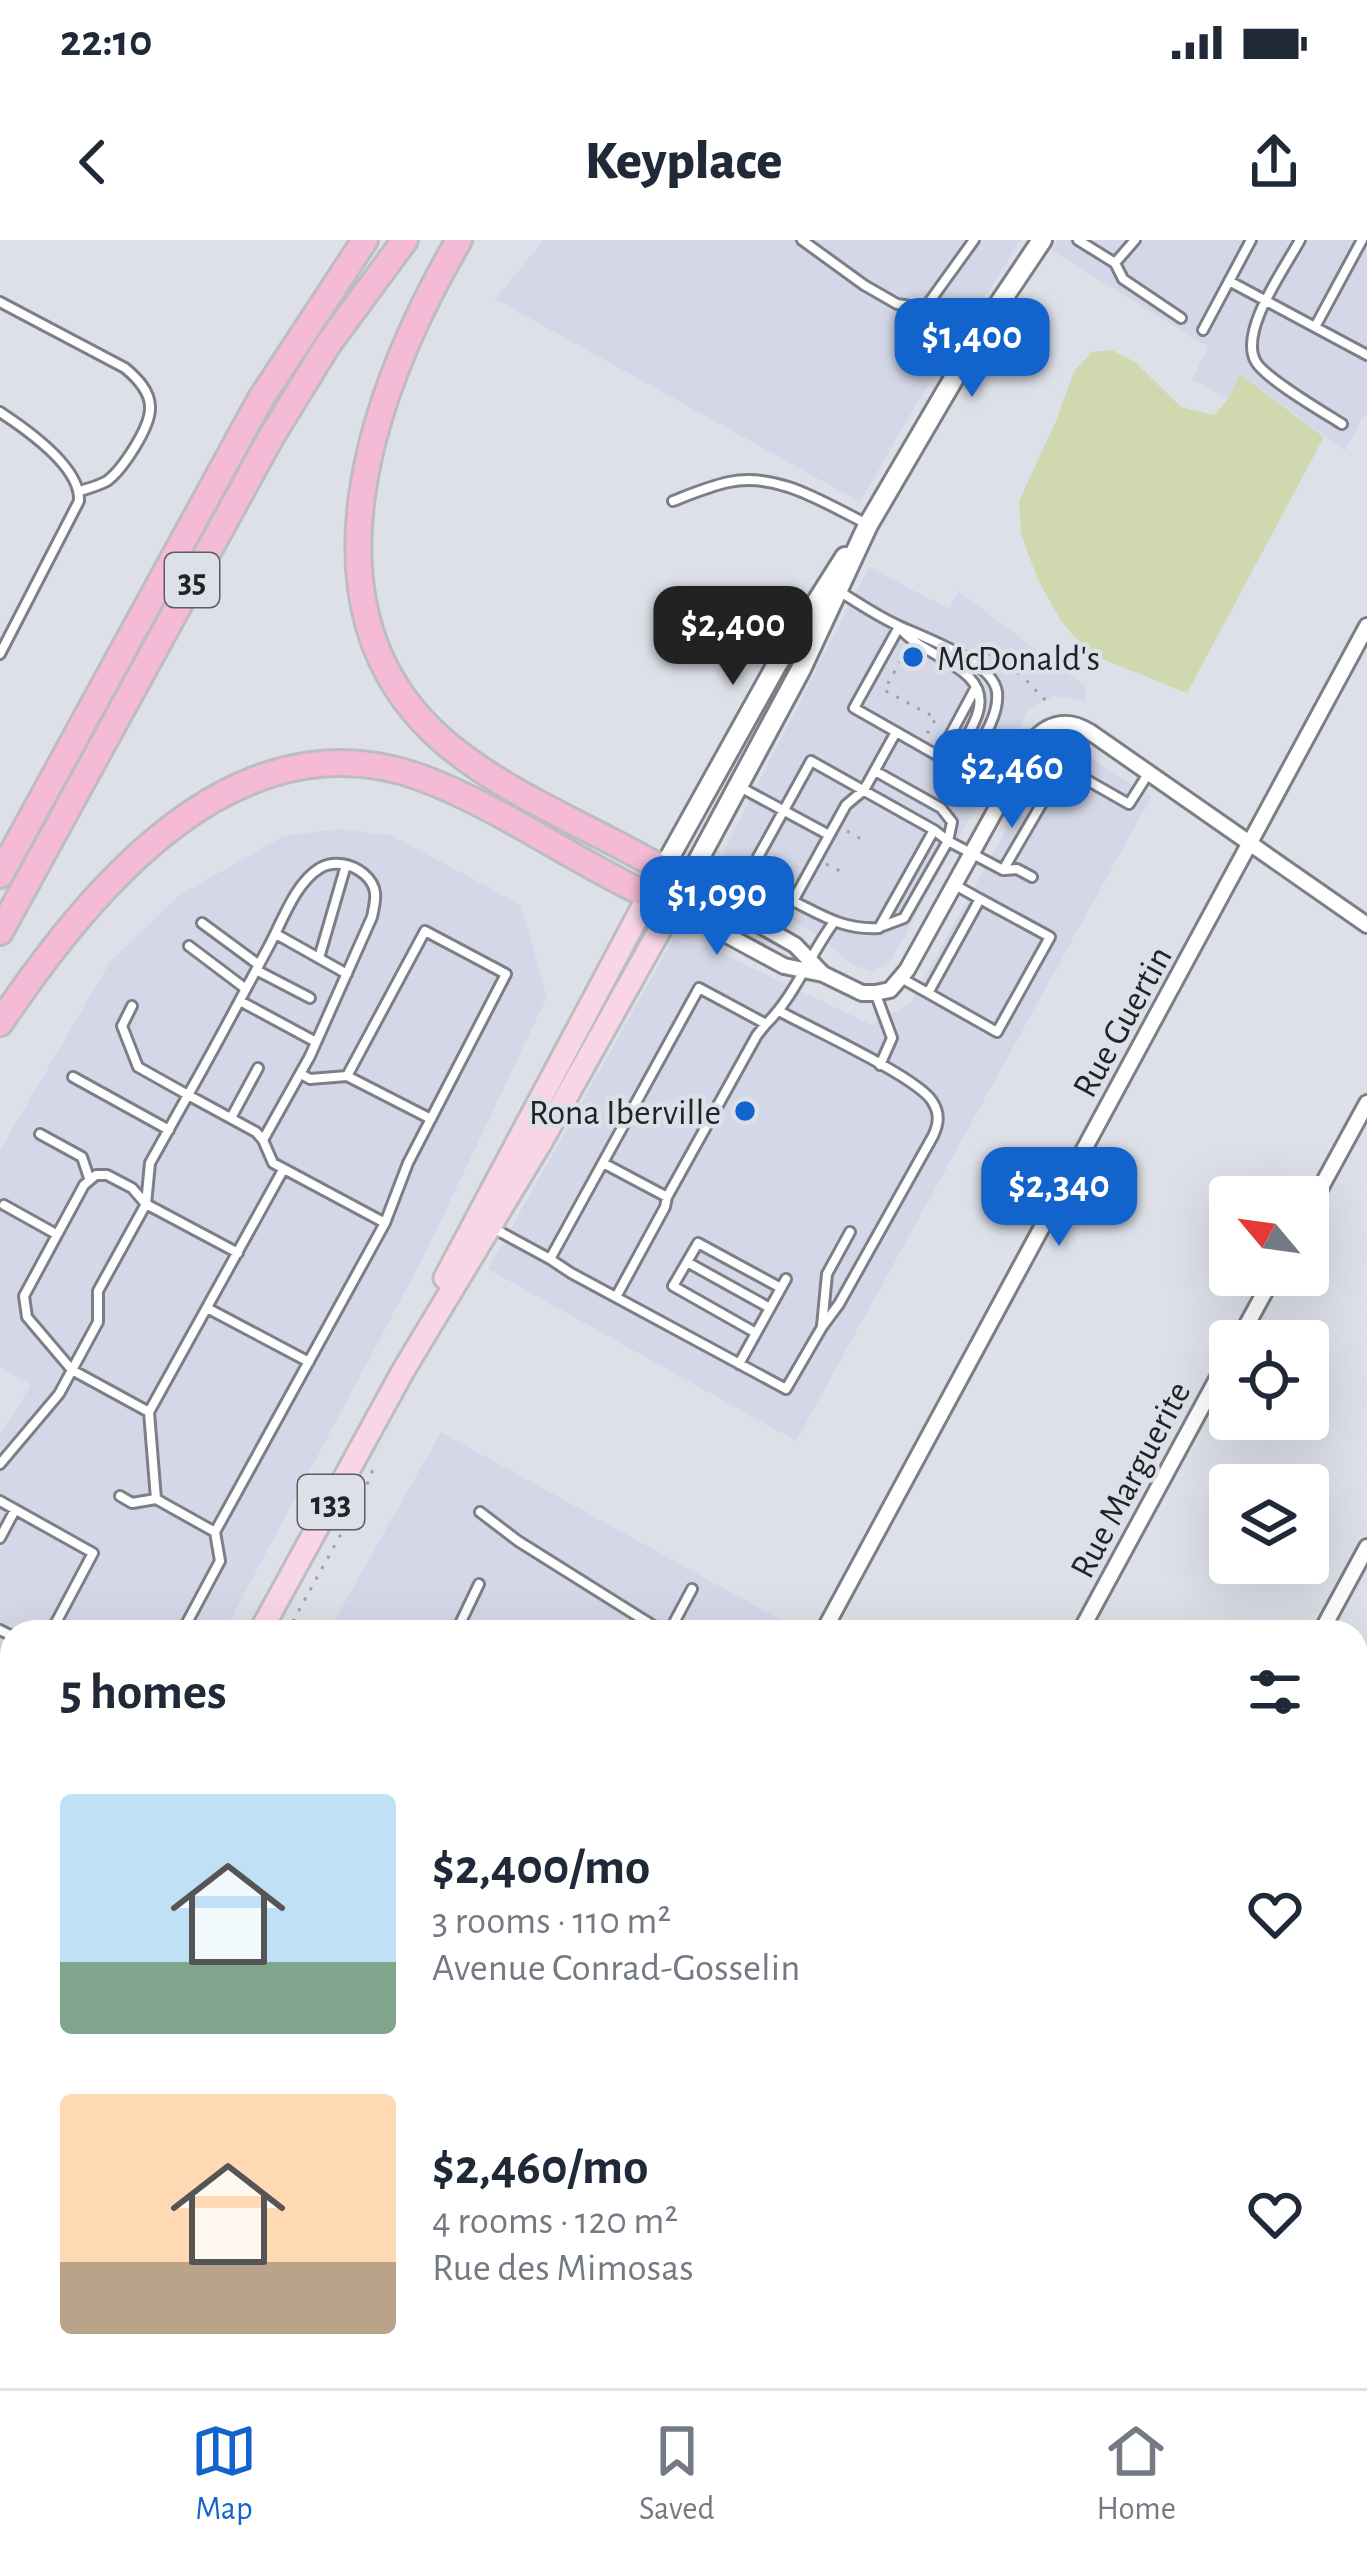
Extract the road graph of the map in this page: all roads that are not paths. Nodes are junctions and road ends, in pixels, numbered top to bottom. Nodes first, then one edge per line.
1 (365, 240) edge
2 (405, 240) edge
3 (459, 240) edge
4 (802, 240) edge
5 (974, 240) edge
6 (1042, 240) edge
7 (1078, 240) edge
8 (1135, 240) edge
9 (1251, 240) edge
10 (1300, 240) edge
11 (1362, 240) edge
12 (1115, 263) junction
13 (1229, 281) junction
14 (0, 302) edge
15 (1267, 302) junction
16 (925, 308) junction
17 (1181, 317) dead end
18 (1315, 327) junction
19 (1202, 330) dead end
20 (974, 344) junction
21 (1366, 352) edge
22 (0, 412) edge
23 (1342, 424) dead end
24 (80, 491) junction
25 (673, 501) dead end
26 (865, 530) junction
27 (834, 588) junction
28 (1367, 626) edge
29 (899, 627) junction
30 (0, 654) edge
31 (976, 686) junction
32 (896, 732) junction
33 (939, 756) junction
34 (951, 763) junction
35 (875, 771) junction
36 (1149, 773) junction
37 (739, 786) junction
38 (865, 790) junction
39 (784, 810) junction
40 (832, 830) junction
41 (934, 830) junction
42 (948, 841) junction
43 (1250, 844) junction
44 (971, 854) junction
45 (346, 865) junction
46 (663, 868) junction
47 (1004, 870) junction
48 (0, 875) edge
49 (1032, 877) dead end
50 (686, 883) junction
51 (954, 884) junction
52 (648, 896) junction
53 (980, 898) junction
54 (793, 901) junction
55 (673, 906) junction
56 (834, 922) junction
57 (202, 923) dead end
58 (1367, 925) edge
59 (879, 928) junction
60 (0, 932) edge
61 (276, 934) junction
62 (189, 946) dead end
63 (319, 958) junction
64 (806, 964) junction
65 (257, 968) junction
66 (346, 974) junction
67 (901, 978) junction
68 (246, 988) junction
69 (875, 993) junction
70 (928, 993) junction
71 (310, 998) dead end
72 (240, 1001) junction
73 (132, 1006) dead end
74 (779, 1011) junction
75 (0, 1023) edge
76 (766, 1024) junction
77 (316, 1042) junction
78 (880, 1065) junction
79 (258, 1068) dead end
80 (301, 1074) junction
81 (347, 1076) junction
82 (74, 1077) dead end
83 (188, 1095) junction
84 (1367, 1102) edge
85 (231, 1118) junction
86 (431, 1119) junction
87 (169, 1130) junction
88 (40, 1134) dead end
89 (263, 1140) junction
90 (603, 1162) junction
91 (284, 1170) junction
92 (1327, 1176) edge
93 (89, 1178) junction
94 (667, 1197) junction
95 (146, 1204) junction
96 (4, 1205) dead end
97 (386, 1223) junction
98 (490, 1226) junction
99 (850, 1232) dead end
100 (56, 1234) junction
101 (238, 1253) junction
102 (550, 1259) junction
103 (687, 1262) junction
104 (616, 1298) junction
105 (207, 1308) junction
106 (770, 1308) junction
107 (821, 1327) junction
108 (756, 1333) junction
109 (309, 1363) junction
110 (739, 1364) junction
111 (72, 1370) junction
112 (403, 1371) junction
113 (1209, 1394) edge
114 (149, 1412) junction
115 (0, 1464) edge
116 (120, 1496) dead end
117 (156, 1498) junction
118 (0, 1502) edge
119 (15, 1510) junction
120 (480, 1512) dead end
121 (215, 1532) junction
122 (0, 1538) edge
123 (1367, 1547) edge
124 (478, 1585) dead end
125 (692, 1589) dead end
126 (57, 1620) edge
127 (189, 1620) edge
128 (267, 1620) edge
129 (462, 1620) edge
130 (646, 1620) edge
131 (673, 1620) edge
132 (830, 1620) edge
133 (1086, 1620) edge
134 (1327, 1620) edge

1 - 48 highway, 35
2 - 60 highway, 35
3 - 46 highway
4 - 16 lane
5 - 16 lane
6 - 20 street
7 - 12 lane
8 - 12 lane
9 - 13 lane
10 - 15 lane
11 - 18 lane
12 - 17 lane
13 - 15 lane
13 - 19 lane
14 - 24 lane
15 - 18 lane
15 - 23 lane
16 - 20 lane
18 - 21 lane
20 - 26 street
22 - 24 lane
24 - 30 lane
25 - 26 lane
26 - 27 street
27 - 29 lane
27 - 37 street
27 - 46 street
28 - 43 street, Rue Guertin
29 - 31 lane
29 - 32 lane
29 - 34 lane
31 - 33 lane
31 - 34 lane
32 - 33 lane
32 - 35 lane
33 - 34 lane
35 - 38 lane
35 - 42 lane
36 - 43 street
36 - 44 street
36 - 47 lane
37 - 39 lane
37 - 50 street
38 - 39 lane
38 - 40 lane
38 - 41 lane
39 - 40 lane
39 - 54 lane
40 - 54 lane
41 - 42 lane
41 - 59 lane
42 - 44 lane
42 - 59 lane
43 - 58 street
43 - 132 street, Rue Guertin
44 - 47 lane
44 - 51 street
45 - 61 lane
45 - 63 lane
45 - 66 lane
46 - 50 highway
46 - 52 main road, 133
47 - 49 lane
50 - 55 main road, 133
50 - 64 street
51 - 53 lane
51 - 67 street
52 - 55 highway
52 - 75 highway
52 - 112 main road, 133
53 - 70 lane
53 - 70 lane
54 - 56 lane
55 - 64 street
55 - 98 main road, 133
56 - 59 lane
56 - 64 lane
57 - 65 lane
61 - 63 lane
61 - 65 lane
62 - 68 lane
63 - 66 lane
64 - 69 street
64 - 74 lane
65 - 68 lane
65 - 71 lane
66 - 77 lane
67 - 69 street
67 - 70 lane
68 - 72 lane
69 - 78 lane
72 - 77 lane
72 - 83 lane
73 - 83 lane
74 - 76 lane
74 - 78 lane
76 - 90 lane
76 - 94 lane
77 - 80 lane
78 - 107 lane
79 - 85 lane
80 - 81 lane
80 - 89 lane
81 - 86 lane
81 - 86 lane
82 - 87 lane
83 - 85 lane
83 - 87 lane
84 - 92 street
85 - 89 lane
86 - 97 lane
87 - 95 lane
88 - 93 lane
89 - 91 lane
90 - 94 lane
90 - 102 lane
91 - 97 lane
91 - 101 lane
93 - 95 lane
93 - 100 lane
94 - 104 lane
95 - 101 lane
95 - 111 lane
96 - 100 lane
97 - 109 lane
98 - 102 lane
98 - 112 main road, 133
99 - 107 lane
100 - 111 lane
101 - 105 lane
102 - 104 lane
103 - 106 lane
103 - 106 lane
103 - 108 lane
104 - 110 lane
105 - 109 lane
105 - 114 lane
106 - 108 lane
107 - 110 lane
108 - 110 lane
109 - 121 lane
111 - 114 lane
111 - 115 lane
112 - 128 main road, 133
113 - 133 street, Rue Marguerite
114 - 117 lane
116 - 117 lane
117 - 121 lane
118 - 119 lane
119 - 122 lane
119 - 126 lane
120 - 130 lane
121 - 127 lane
123 - 134 street
124 - 129 lane
125 - 131 lane

